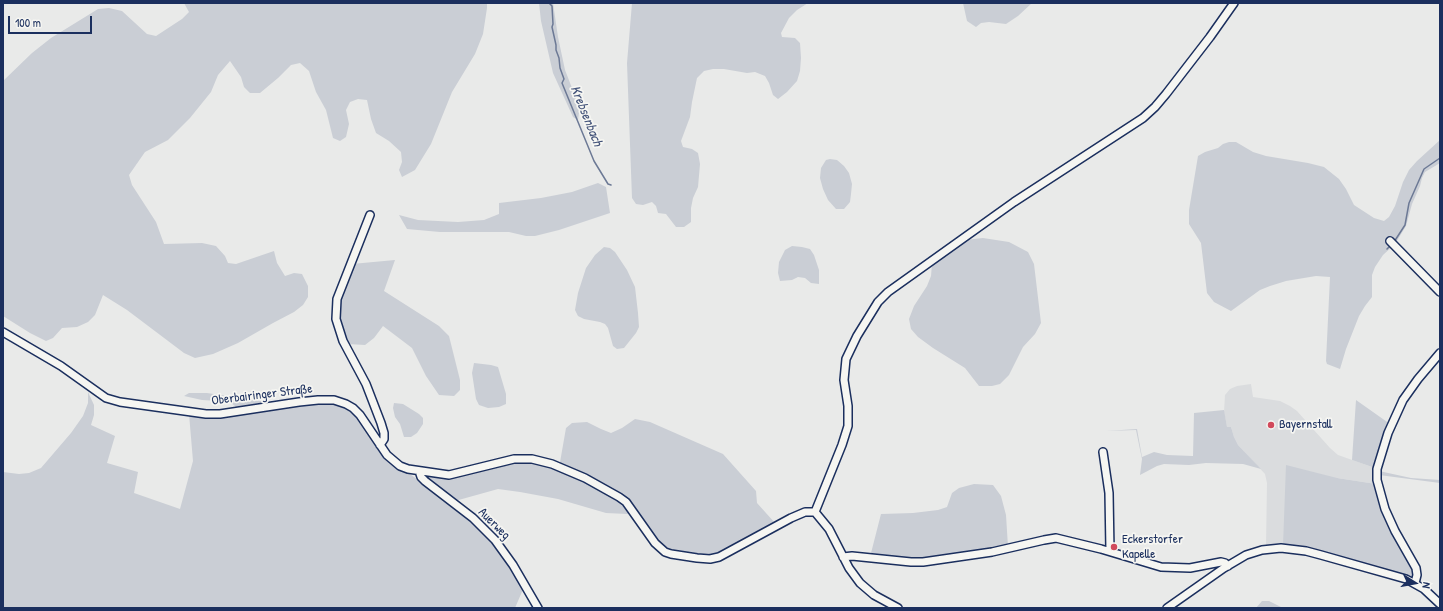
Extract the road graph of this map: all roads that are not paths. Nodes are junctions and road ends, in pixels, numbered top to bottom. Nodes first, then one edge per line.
1 (1234, 3) edge
2 (370, 215) dead end
3 (1390, 241) dead end
4 (1440, 292) edge
5 (3, 332) edge
6 (1440, 353) edge
7 (380, 445) junction
8 (1103, 452) dead end
9 (419, 471) junction
10 (815, 512) junction
11 (1110, 551) junction
12 (843, 557) junction
13 (1228, 566) junction
14 (1415, 583) junction
15 (1440, 604) edge
16 (538, 608) edge
17 (898, 608) edge
18 (1167, 608) edge

1 - 10 street
2 - 7 street
3 - 4 street
5 - 7 street, Oberbairinger Straße
6 - 14 street
7 - 9 street, Oberbairinger Straße
8 - 11 street
9 - 10 street, Oberbairinger Straße
9 - 16 street, Auerweg
10 - 12 street
11 - 12 street
11 - 13 street
12 - 17 street
13 - 14 street
13 - 18 street
14 - 15 street

